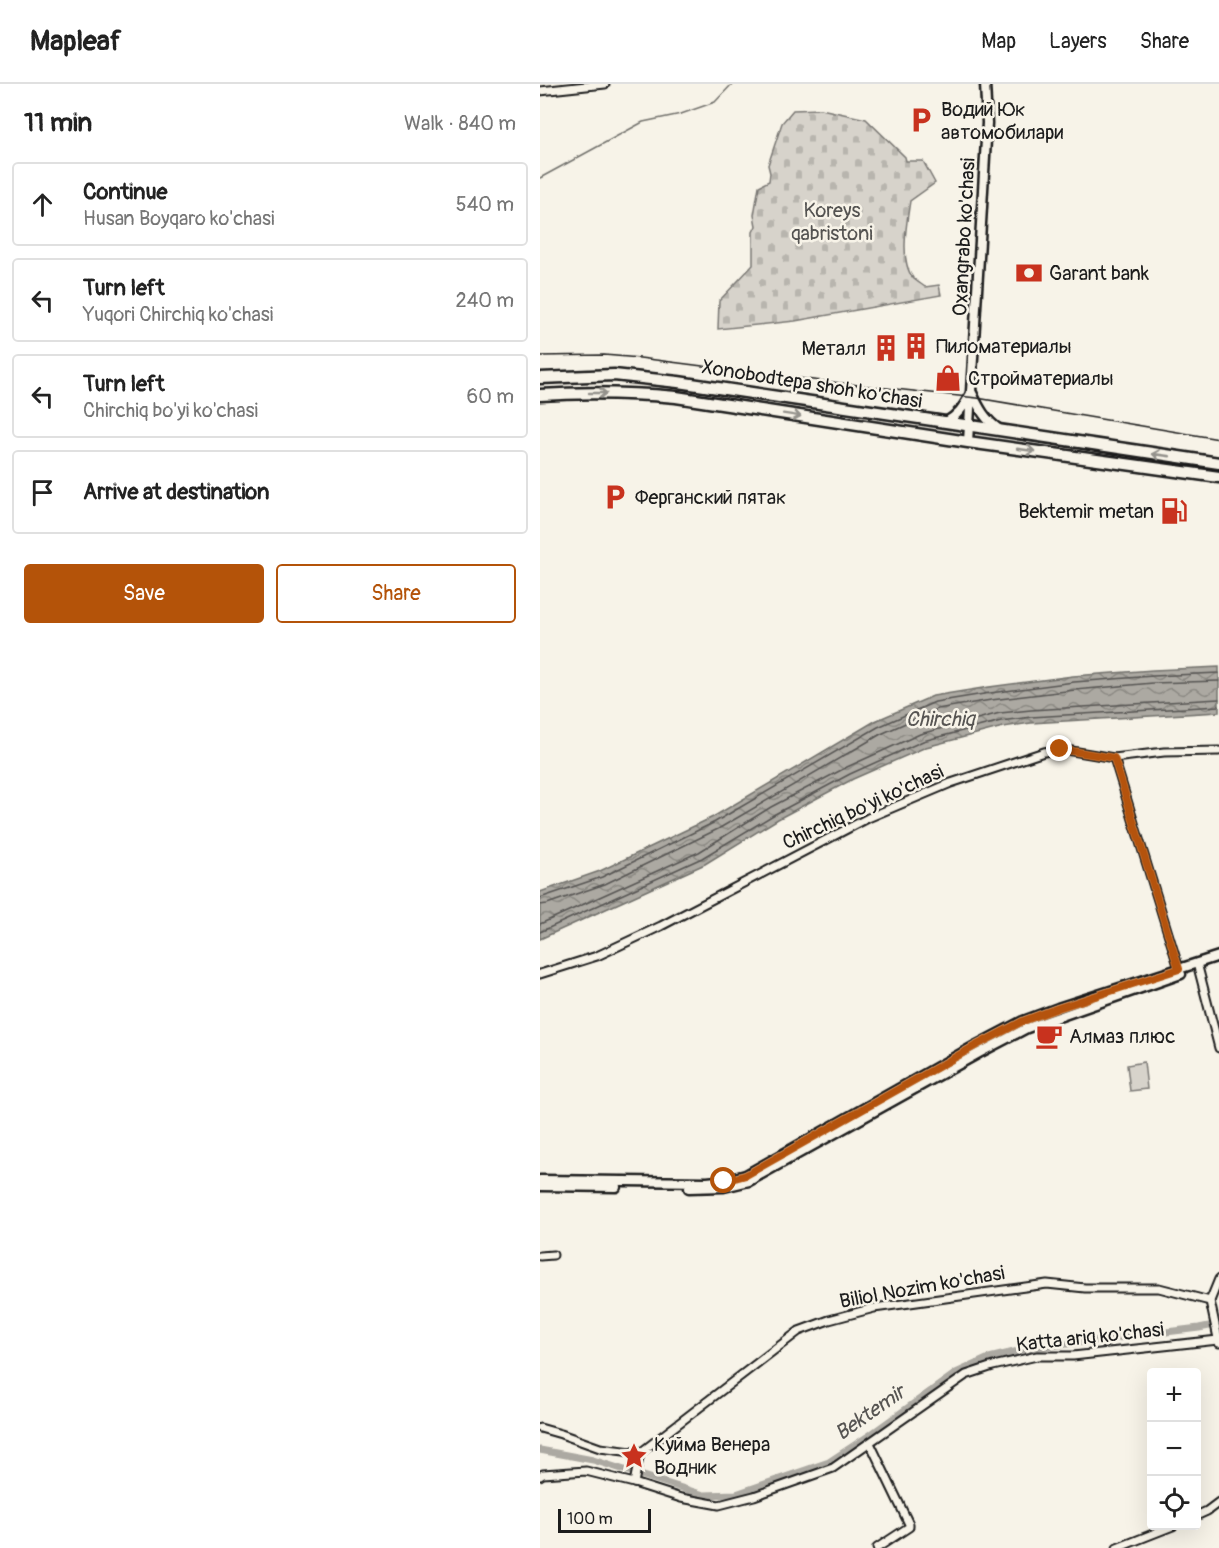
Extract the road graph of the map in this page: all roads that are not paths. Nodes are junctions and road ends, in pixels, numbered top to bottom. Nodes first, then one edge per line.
1 (605, 84) edge
2 (985, 84) edge
3 (540, 91) edge
4 (540, 378) edge
5 (636, 378) junction
6 (972, 392) junction
7 (635, 393) junction
8 (540, 396) edge
9 (946, 422) junction
10 (969, 426) junction
11 (1000, 430) junction
12 (968, 442) junction
13 (1219, 463) edge
14 (1219, 477) edge
15 (1219, 751) edge
16 (1114, 758) junction
17 (1219, 956) edge
18 (1219, 962) edge
19 (1198, 966) junction
20 (1180, 972) junction
21 (540, 974) edge
22 (1219, 1048) edge
23 (977, 1049) junction
24 (540, 1180) edge
25 (540, 1186) edge
26 (553, 1255) dead end
27 (540, 1256) edge
28 (1219, 1279) edge
29 (1210, 1301) junction
30 (1218, 1338) edge
31 (540, 1428) edge
32 (870, 1443) junction
33 (640, 1453) junction
34 (540, 1476) edge
35 (634, 1483) junction
36 (1219, 1503) edge
37 (1201, 1514) edge
38 (1163, 1530) edge
39 (877, 1548) edge
40 (1118, 1548) edge

1 - 3 street
2 - 6 main road, Oxangrabo ko'chasi
4 - 5 highway, Xonobodtepa shoh ko'chasi
5 - 7 highway
5 - 9 highway, Xonobodtepa shoh ko'chasi
6 - 9 main road
6 - 10 main road, Oxangrabo ko'chasi
6 - 11 main road
8 -> 7 highway, Xonobodtepa shoh ko'chasi
7 -> 12 highway, Xonobodtepa shoh ko'chasi
9 - 10 highway, Xonobodtepa shoh ko'chasi
10 - 11 highway, Xonobodtepa shoh ko'chasi
10 - 12 main road, Oxangrabo ko'chasi
13 -> 11 highway, Xonobodtepa shoh ko'chasi
12 -> 14 highway, Xonobodtepa shoh ko'chasi
15 - 16 street, Chirchiq bo'yi ko'chasi
16 - 20 street
16 - 21 street, Chirchiq bo'yi ko'chasi
17 - 19 main road
18 - 19 main road
19 - 20 main road
19 - 22 street
20 - 23 main road
23 - 24 main road
23 - 25 main road
26 - 27 street
28 - 29 street
29 - 30 street
29 - 33 street, Biliol Nozim ko'chasi
30 - 32 street, Katta ariq ko'chasi
31 - 33 street
32 - 35 street, Katta ariq ko'chasi
32 - 39 street
33 - 35 street
34 - 35 street, Katta ariq ko'chasi
36 - 37 street
38 - 40 street

